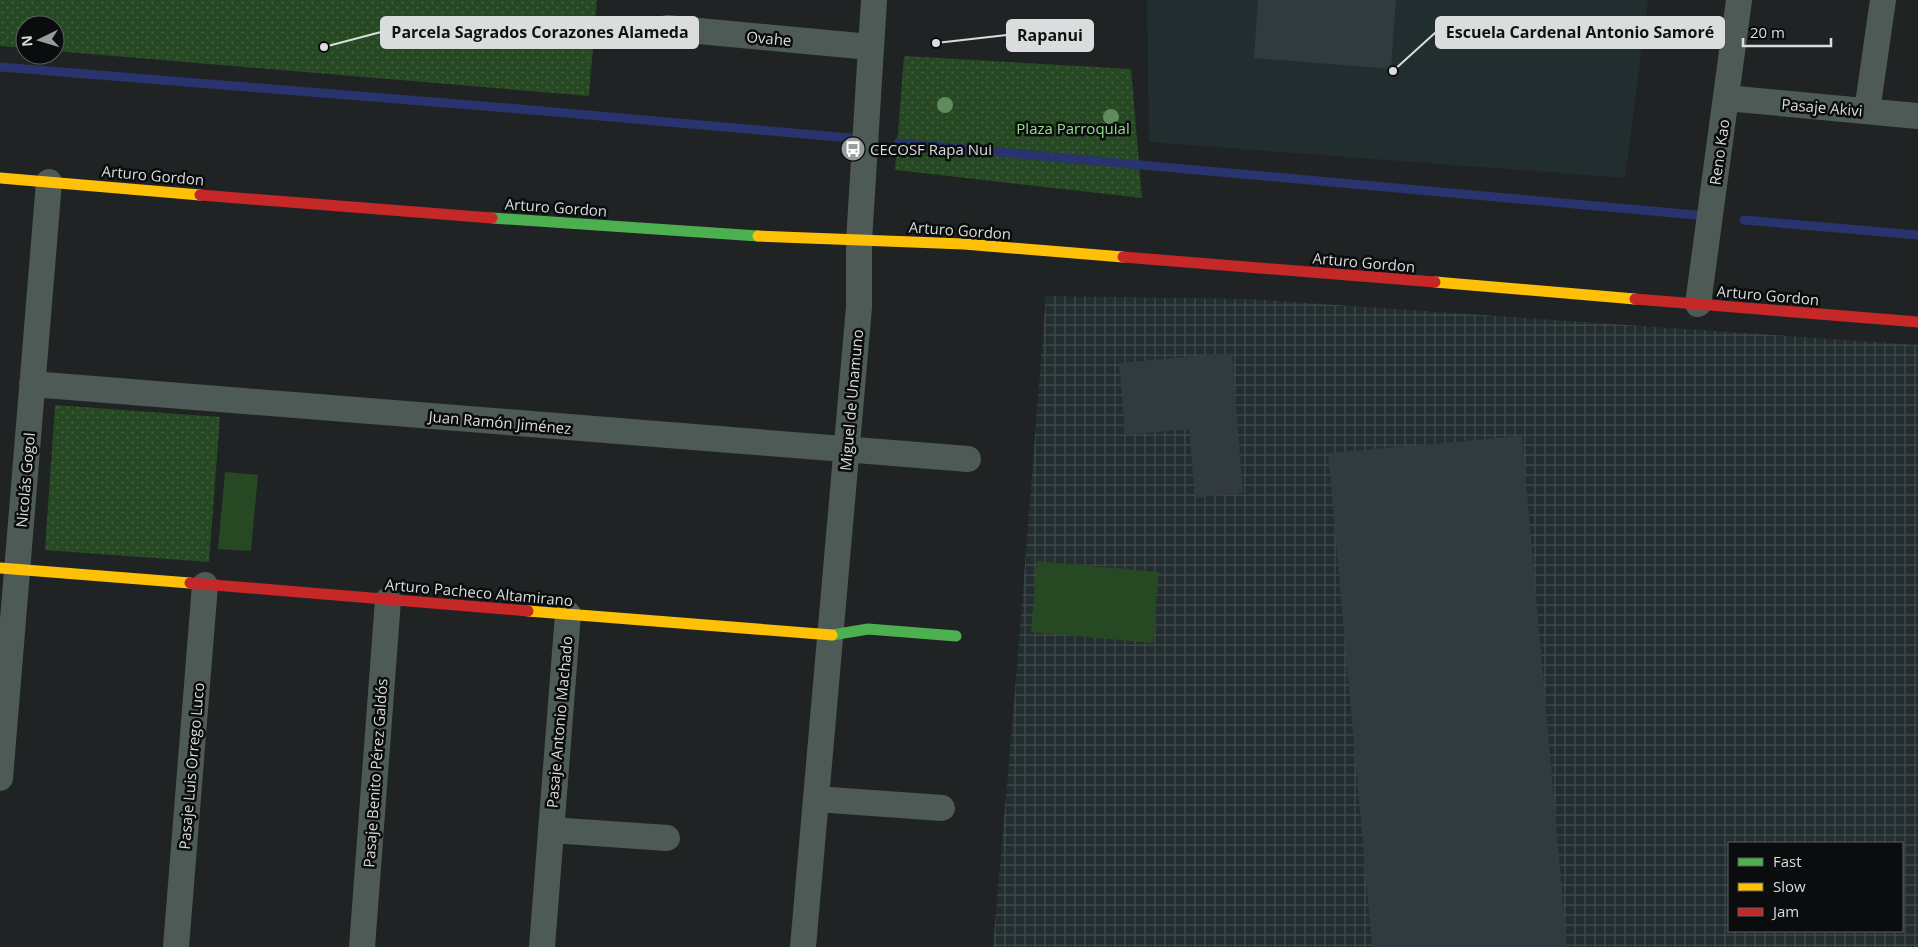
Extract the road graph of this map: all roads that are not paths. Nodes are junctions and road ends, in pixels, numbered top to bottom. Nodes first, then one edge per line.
1 (874, 0) edge
2 (1739, 0) edge
3 (1883, 0) edge
4 (667, 28) dead end
5 (870, 47) junction
6 (1726, 98) junction
7 (1867, 111) junction
8 (1918, 116) edge
9 (0, 178) edge
10 (49, 182) junction
11 (859, 241) junction
12 (1698, 304) junction
13 (1918, 322) edge
14 (32, 384) junction
15 (846, 449) junction
16 (968, 459) dead end
17 (8, 569) edge
18 (205, 585) junction
19 (388, 600) junction
20 (568, 614) junction
21 (830, 635) junction
22 (956, 636) dead end
23 (0, 778) edge
24 (816, 799) junction
25 (942, 808) dead end
26 (551, 830) junction
27 (667, 838) dead end
28 (176, 947) edge
29 (362, 947) edge
30 (542, 947) edge
31 (803, 947) edge

1 - 5 street, Miguel de Unamuno
2 - 6 street, Reno Kao
3 - 7 street
4 - 5 street, Ovahe
5 - 11 street, Miguel de Unamuno
6 - 7 street, Pasaje Akivi
6 - 12 street, Reno Kao
7 - 8 street, Pasaje Akivi
9 - 10 street, Arturo Gordon
10 - 11 street, Arturo Gordon
10 - 14 street, Nicolás Gogol
11 - 12 street, Arturo Gordon
11 - 15 street, Miguel de Unamuno
12 - 13 street, Arturo Gordon
14 - 15 street, Juan Ramón Jiménez
14 - 17 street, Nicolás Gogol
15 - 16 street, Juan Ramón Jiménez
15 - 21 street, Miguel de Unamuno
17 - 18 street, Arturo Pacheco Altamirano
17 - 23 street, Nicolás Gogol
18 - 19 street, Arturo Pacheco Altamirano
18 - 28 street, Pasaje Luis Orrego Luco
19 - 20 street, Arturo Pacheco Altamirano
19 - 29 street, Pasaje Benito Pérez Galdós
20 - 21 street, Arturo Pacheco Altamirano
20 - 26 street, Pasaje Antonio Machado
21 - 22 street, Arturo Pacheco Altamirano
21 - 24 street, Miguel de Unamuno
24 - 25 street
24 - 31 street, Miguel de Unamuno
26 - 27 street, Pasaje Antonio Machado
26 - 30 street, Pasaje Antonio Machado

